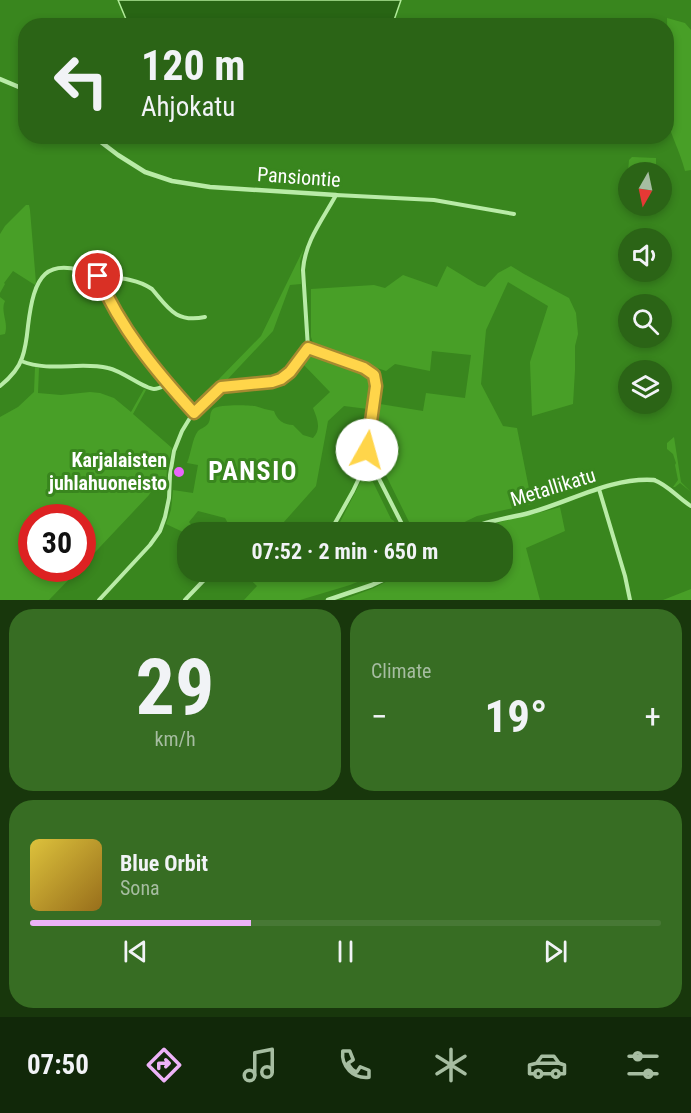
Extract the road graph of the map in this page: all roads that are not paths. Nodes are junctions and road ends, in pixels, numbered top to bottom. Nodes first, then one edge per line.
1 (0, 79) edge
2 (18, 87) edge
3 (103, 144) edge
4 (336, 195) junction
5 (514, 214) dead end
6 (98, 276) junction
7 (205, 317) dead end
8 (308, 348) junction
9 (21, 361) junction
10 (167, 384) junction
11 (0, 386) edge
12 (194, 413) junction
13 (371, 464) junction
14 (654, 480) joint
15 (599, 489) junction
16 (691, 506) edge
17 (336, 522) edge
18 (401, 522) edge
19 (488, 522) edge
20 (202, 582) edge
21 (378, 582) edge
22 (99, 600) edge
23 (185, 600) edge
24 (328, 600) edge
25 (630, 600) edge

1 - 2 street
3 - 4 street, Pansiontie
4 - 5 street, Pansiontie
4 - 8 street
6 - 7 street
6 - 9 street
6 - 10 street
8 - 12 street
8 - 13 street
9 - 10 street
9 - 11 street
10 - 12 street
12 - 22 street
13 - 17 street
13 - 18 street
14 - 15 street, Metallikatu
14 - 16 street
15 - 19 street, Metallikatu
15 - 25 street
20 - 23 street
21 - 24 street

